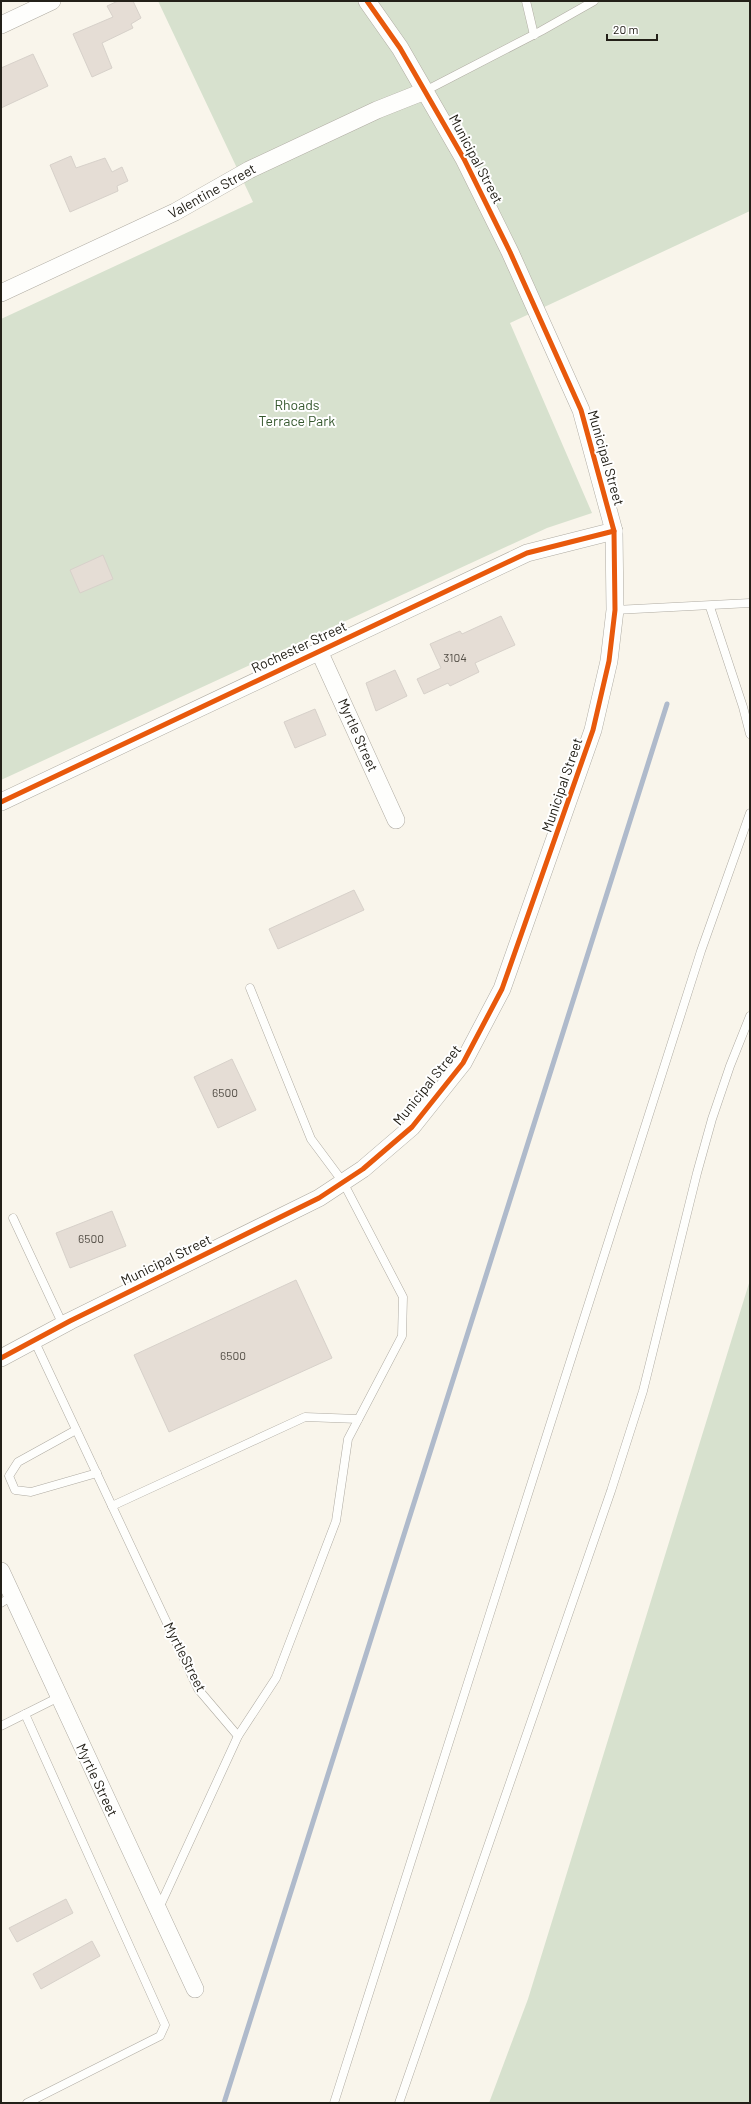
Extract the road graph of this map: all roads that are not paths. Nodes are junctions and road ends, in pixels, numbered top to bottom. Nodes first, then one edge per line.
1 (52, 1) edge
2 (367, 1) edge
3 (526, 1) edge
4 (594, 1) edge
5 (1, 25) edge
6 (534, 35) junction
7 (425, 91) junction
8 (1, 293) edge
9 (614, 531) junction
10 (750, 603) edge
11 (710, 607) junction
12 (615, 610) junction
13 (319, 651) junction
14 (750, 734) edge
15 (1, 802) edge
16 (750, 813) edge
17 (396, 820) dead end
18 (250, 988) dead end
19 (750, 1016) edge
20 (343, 1182) junction
21 (13, 1218) dead end
22 (63, 1325) junction
23 (34, 1340) junction
24 (1, 1358) edge
25 (358, 1419) junction
26 (76, 1430) junction
27 (97, 1474) junction
28 (112, 1506) junction
29 (1, 1571) edge
30 (7, 1599) edge
31 (59, 1698) junction
32 (25, 1714) junction
33 (1, 1726) edge
34 (238, 1736) junction
35 (157, 1910) junction
36 (195, 1989) dead end
37 (26, 2103) edge
38 (334, 2103) edge
39 (399, 2103) edge

1 - 5 street
2 - 7 street, Municipal Street
3 - 6 lane
4 - 6 lane
6 - 7 lane
7 - 8 street, Valentine Street
7 - 9 street, Municipal Street
9 - 12 street, Municipal Street
9 - 13 street, Rochester Street
10 - 11 lane
11 - 12 lane
11 - 14 lane
12 - 20 street, Municipal Street
13 - 15 street, Rochester Street
13 - 17 street, Myrtle Street
16 - 38 lane
18 - 20 lane
19 - 39 lane
20 - 22 street, Municipal Street
20 - 25 lane
21 - 22 lane
22 - 23 street, Municipal Street
23 - 24 street, Municipal Street
23 - 26 lane, MyrtleStreet
25 - 28 lane
25 - 34 lane
26 - 27 lane, MyrtleStreet
26 - 27 lane
27 - 28 lane, MyrtleStreet
28 - 34 lane, MyrtleStreet
29 - 30 street, Myrtle Street
30 - 31 street, Myrtle Street
31 - 32 lane
31 - 35 street, Myrtle Street
32 - 33 lane
32 - 37 lane
34 - 35 lane
35 - 36 street, Myrtle Street

